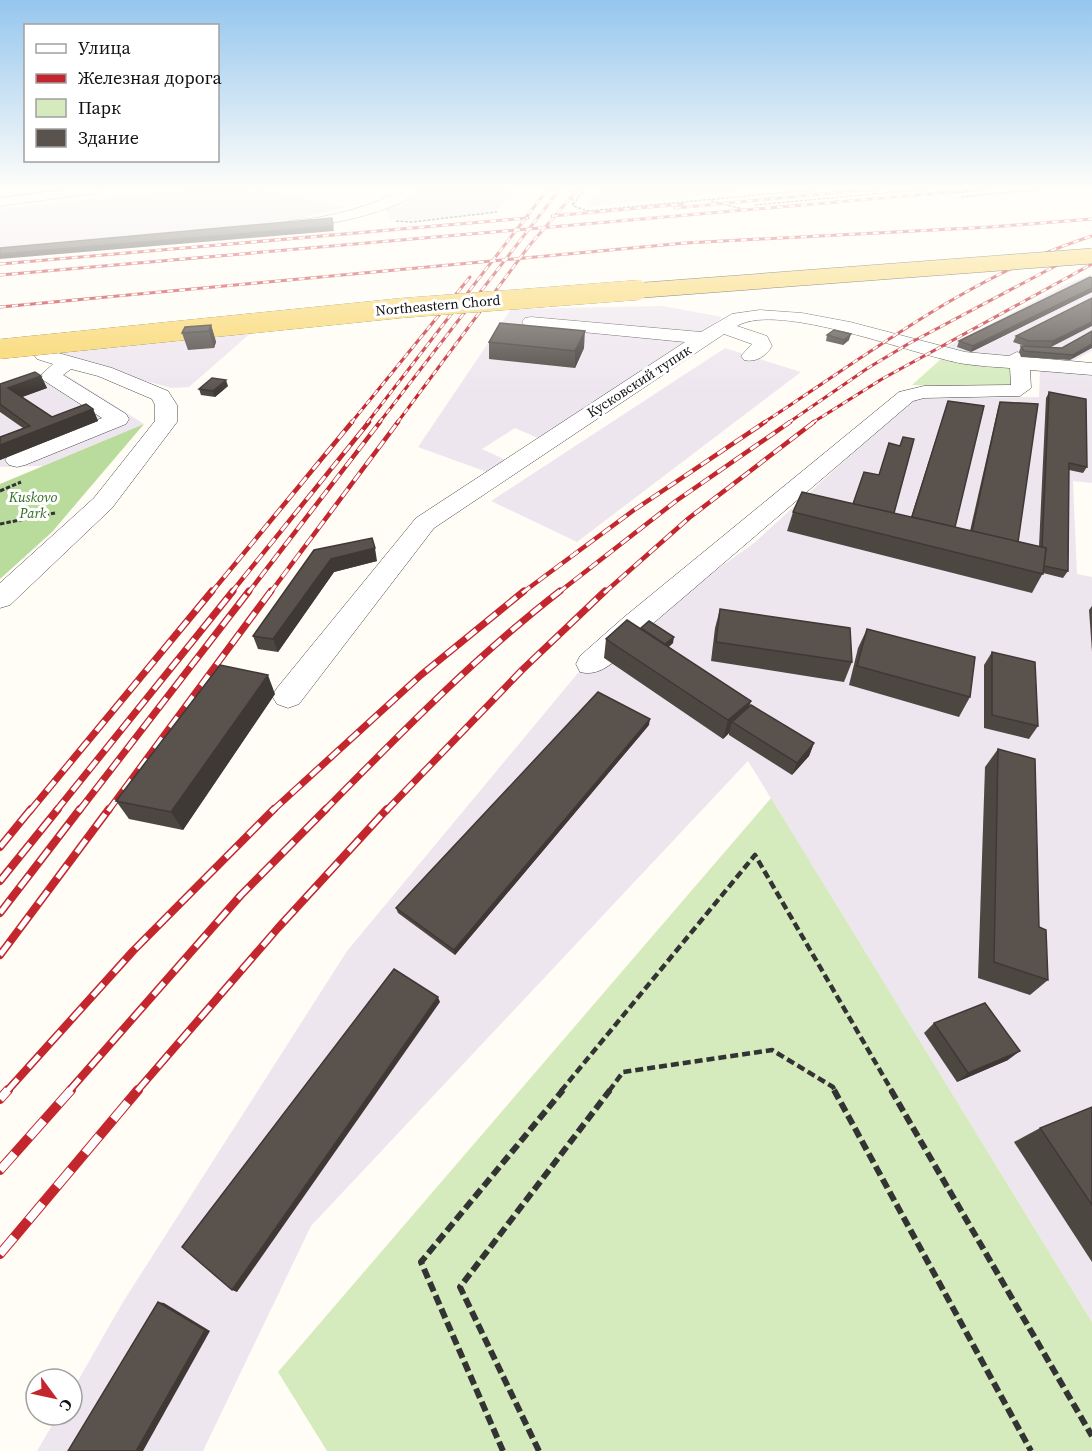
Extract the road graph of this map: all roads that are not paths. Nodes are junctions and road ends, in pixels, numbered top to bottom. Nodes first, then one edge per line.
1 (931, 257) edge
2 (1083, 257) edge
3 (531, 322) dead end
4 (714, 332) junction
5 (0, 334) edge
6 (0, 349) edge
7 (44, 355) dead end
8 (751, 356) dead end
9 (1019, 360) junction
10 (68, 361) junction
11 (1092, 369) edge
12 (17, 460) dead end
13 (0, 599) edge
14 (591, 664) dead end
15 (288, 696) dead end

1 - 5 main road, Northeastern Chord
2 - 6 main road, Northeastern Chord, bridge
3 - 4 street
4 - 8 street
4 - 9 street, Кусковский тупик
4 - 15 street, Кусковский тупик
7 - 10 street
9 - 11 street, Кусковский тупик
9 - 14 street
10 - 12 street
10 - 13 street

